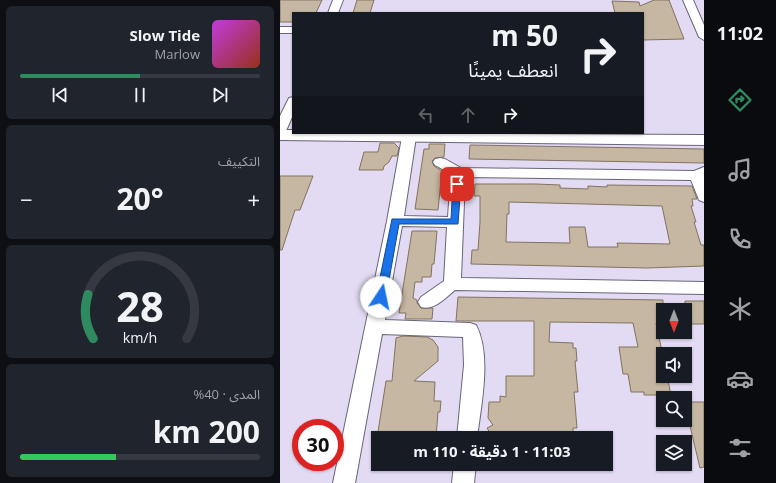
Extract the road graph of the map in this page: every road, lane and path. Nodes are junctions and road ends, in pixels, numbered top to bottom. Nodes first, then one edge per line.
1 (338, 0) edge
2 (688, 0) edge
3 (333, 12) edge
4 (280, 30) edge
5 (292, 30) edge
6 (704, 37) edge
7 (292, 103) edge
8 (280, 130) edge
9 (280, 135) edge
10 (409, 137) junction
11 (704, 140) edge
12 (440, 162) dead end
13 (458, 172) junction
14 (700, 174) edge
15 (704, 197) edge
16 (395, 221) junction
17 (455, 222) junction
18 (452, 284) junction
19 (704, 288) edge
20 (427, 302) dead end
21 (375, 328) junction
22 (468, 431) edge
23 (464, 471) edge
24 (344, 483) edge
25 (463, 483) edge

1 - 3 street
2 - 6 street
4 - 5 street
7 - 8 street
9 - 10 street
10 - 11 street
10 - 16 street
12 - 13 street
13 - 14 street
13 - 17 street
14 - 15 street
16 - 17 street
16 - 21 street
17 - 18 street
18 - 19 street
18 - 20 street
21 - 22 street
21 - 24 street
23 - 25 street

